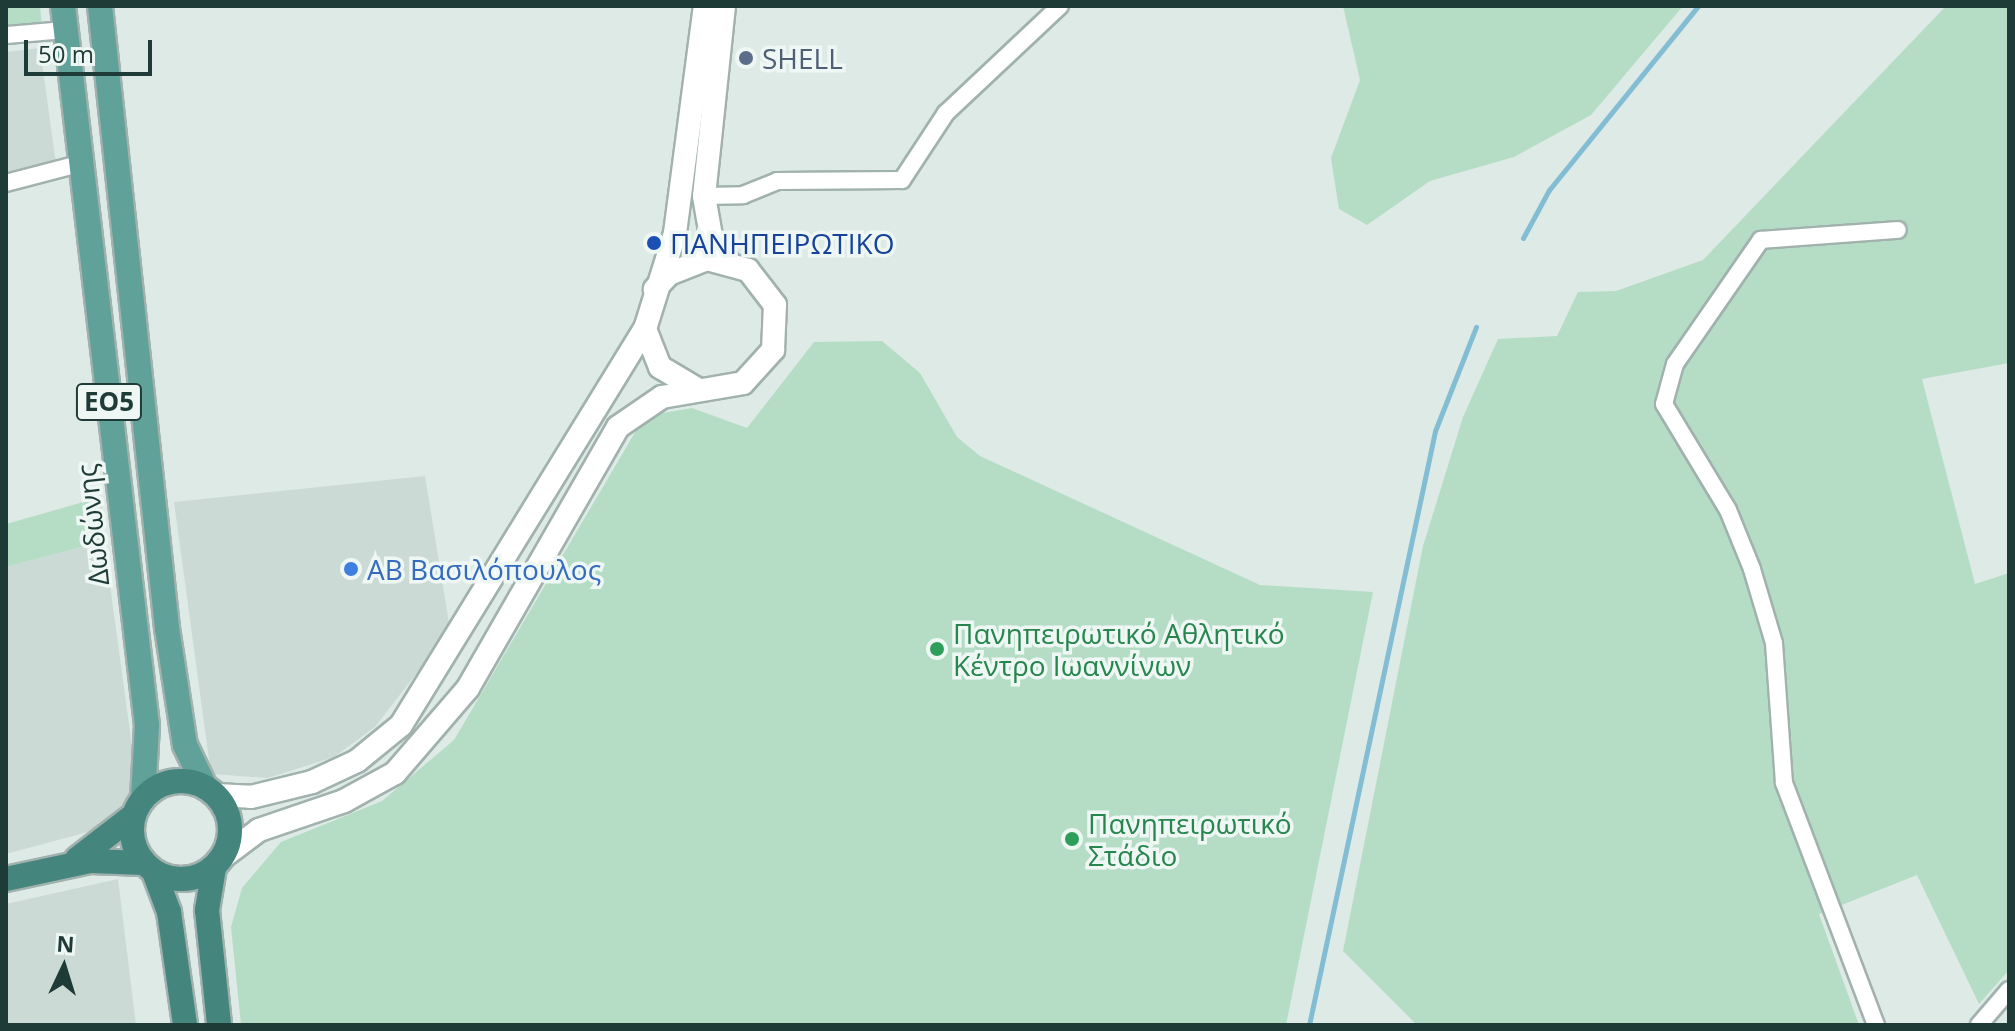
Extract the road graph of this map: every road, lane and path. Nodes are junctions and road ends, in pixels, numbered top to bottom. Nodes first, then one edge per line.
1 (100, 6) edge
2 (705, 6) edge
3 (724, 6) edge
4 (1060, 6) edge
5 (64, 18) edge
6 (6, 35) edge
7 (82, 163) junction
8 (6, 183) edge
9 (704, 196) junction
10 (1898, 230) dead end
11 (727, 260) junction
12 (655, 289) junction
13 (645, 329) junction
14 (699, 390) junction
15 (211, 791) junction
16 (139, 806) junction
17 (218, 862) junction
18 (63, 865) junction
19 (149, 867) junction
20 (6, 879) edge
21 (2009, 990) edge
22 (185, 1025) edge
23 (219, 1025) edge
24 (1876, 1025) edge
25 (1979, 1025) edge

1 - 15 main road, ΕΟ5
2 - 12 main road
3 - 9 main road
4 - 9 street
5 - 6 street
5 - 7 main road, Δωδώνης / ΕΟ5
7 - 8 street
7 - 16 main road, Δωδώνης / ΕΟ5
9 - 11 main road
10 - 24 street
11 - 12 main road
11 - 14 main road
12 - 13 main road
13 - 14 main road
13 - 15 main road
14 - 17 main road
15 - 16 highway
15 - 17 highway, ΕΟ5
16 - 18 highway
16 - 19 highway, ΕΟ5
17 - 19 highway
17 - 23 highway, ΕΟ5
18 - 19 highway
18 - 20 highway
19 - 22 highway, ΕΟ5
21 - 25 street

